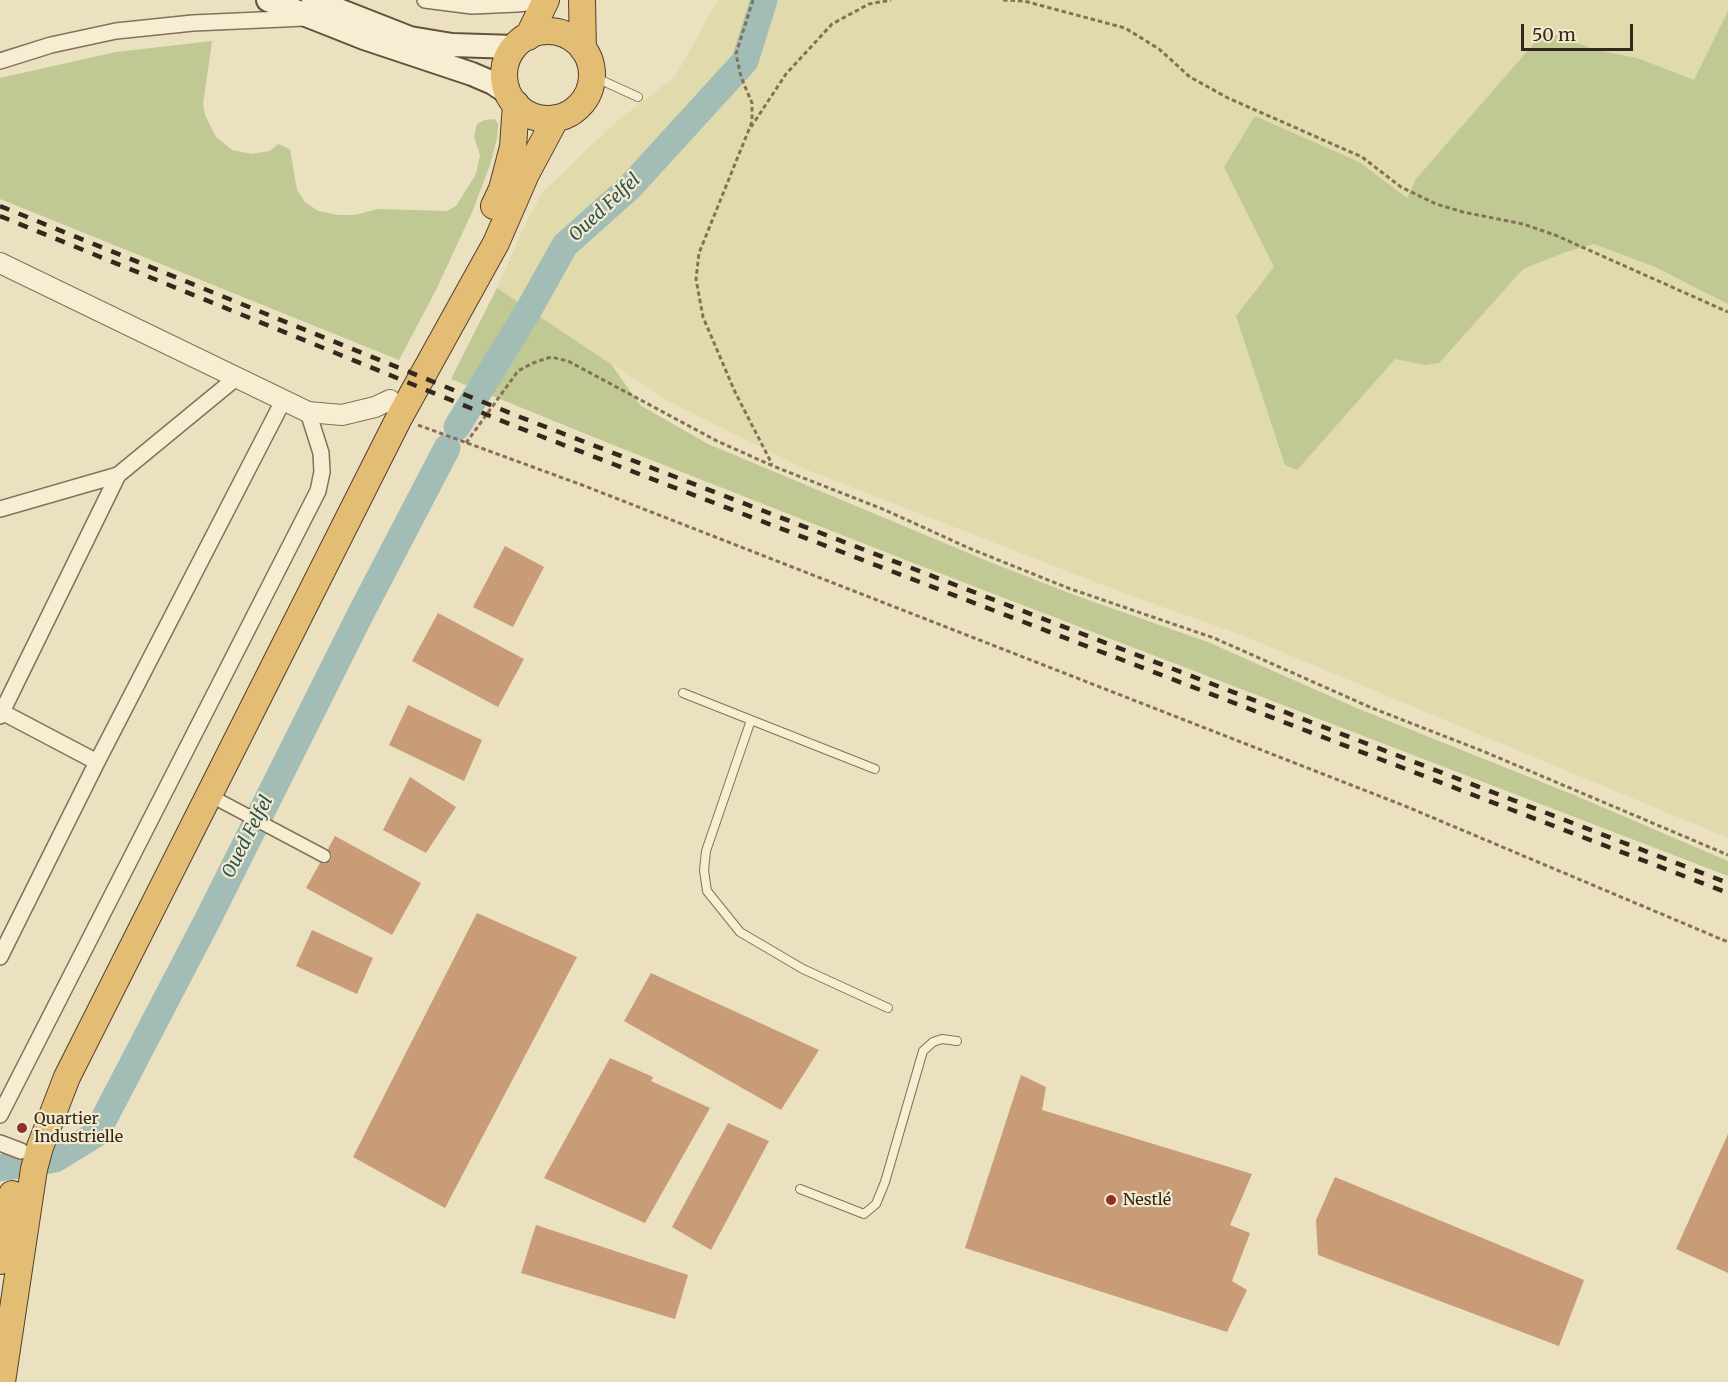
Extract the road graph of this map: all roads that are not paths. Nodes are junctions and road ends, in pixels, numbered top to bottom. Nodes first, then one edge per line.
1 (268, 0) edge
2 (546, 0) edge
3 (582, 0) edge
4 (433, 1) edge
5 (344, 6) edge
6 (312, 9) edge
7 (521, 42) junction
8 (583, 49) junction
9 (0, 61) edge
10 (592, 76) junction
11 (512, 98) junction
12 (638, 98) dead end
13 (556, 118) junction
14 (0, 263) edge
15 (236, 378) junction
16 (282, 401) junction
17 (395, 409) junction
18 (308, 412) junction
19 (118, 475) junction
20 (0, 509) edge
21 (683, 693) dead end
22 (1, 714) edge
23 (751, 720) junction
24 (97, 762) junction
25 (875, 769) dead end
26 (209, 795) junction
27 (324, 856) dead end
28 (0, 957) edge
29 (888, 1008) dead end
30 (957, 1041) dead end
31 (0, 1115) edge
32 (21, 1158) edge
33 (800, 1189) dead end
34 (0, 1261) edge
35 (2, 1382) edge

1 - 6 main road
2 - 4 street
2 - 7 highway
3 - 8 highway
5 - 6 main road
5 - 7 main road
6 - 9 street
6 - 11 main road
7 - 8 highway
7 - 11 highway
8 - 10 highway
10 - 12 lane
10 - 13 highway
11 - 13 highway
11 - 17 highway
13 - 17 highway
14 - 15 street
15 - 16 street
15 - 19 street
16 - 18 street
16 - 24 street
17 - 18 street
17 - 26 highway
17 - 32 highway
18 - 31 street
19 - 20 street
19 - 22 street
21 - 23 lane
22 - 24 street
23 - 25 lane
23 - 29 lane
24 - 28 street
26 - 27 street
26 - 32 highway
30 - 33 lane
32 - 34 highway
32 - 35 highway

